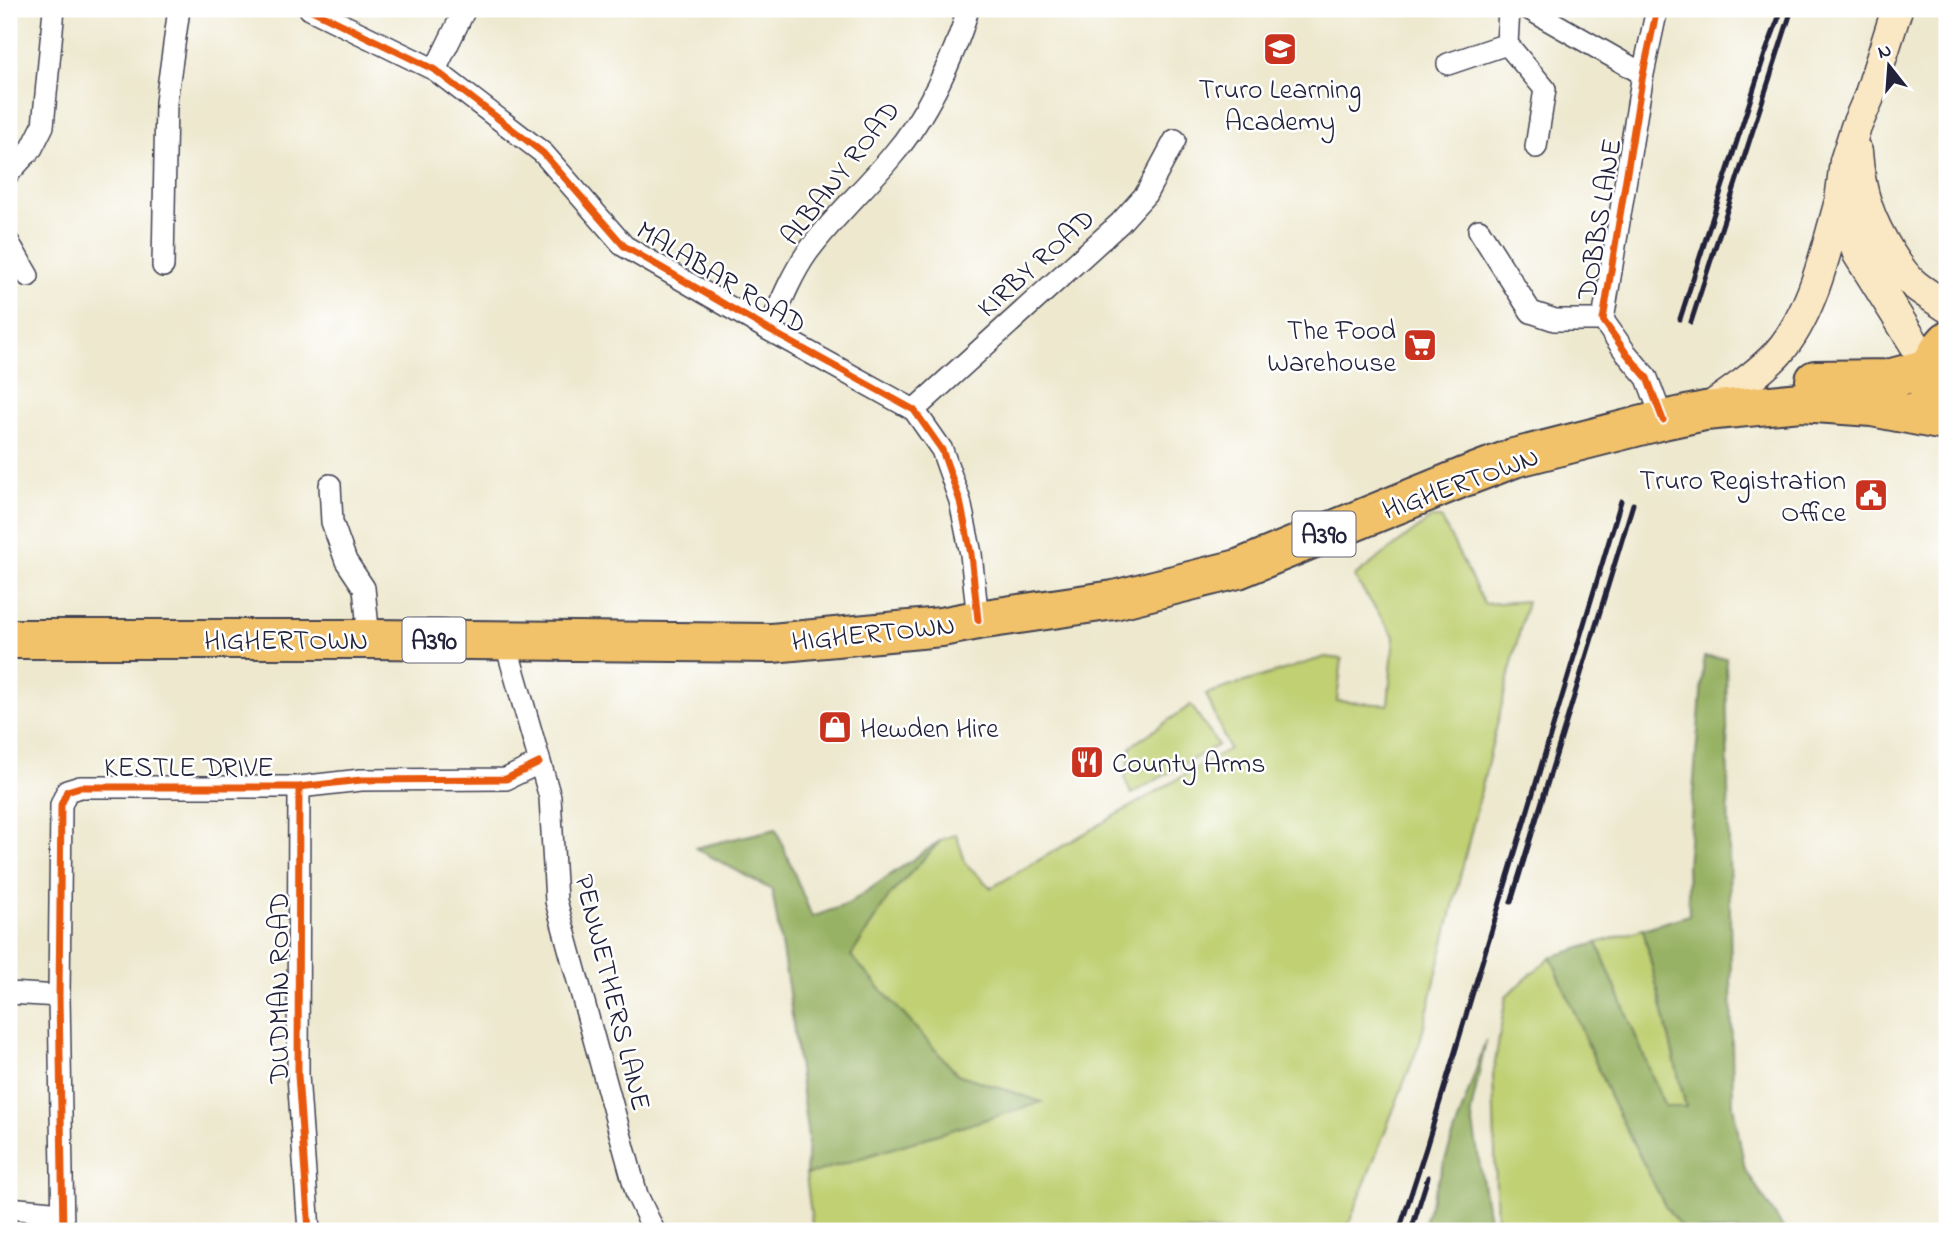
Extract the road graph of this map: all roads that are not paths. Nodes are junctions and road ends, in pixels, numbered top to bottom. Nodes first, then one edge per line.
1 (54, 9) edge
2 (179, 9) edge
3 (310, 9) edge
4 (465, 9) edge
5 (968, 9) edge
6 (1509, 9) edge
7 (1530, 9) edge
8 (1657, 9) edge
9 (1897, 9) edge
10 (1507, 44) junction
11 (1448, 64) dead end
12 (435, 71) junction
13 (1643, 74) junction
14 (1856, 127) junction
15 (1175, 140) dead end
16 (1536, 146) dead end
17 (9, 173) edge
18 (1840, 201) junction
19 (1479, 230) dead end
20 (9, 243) edge
21 (163, 266) dead end
22 (28, 276) dead end
23 (1947, 307) edge
24 (1603, 320) junction
25 (769, 330) junction
26 (1936, 357) edge
27 (914, 410) junction
28 (1705, 411) junction
29 (1662, 420) junction
30 (1943, 424) edge
31 (330, 485) dead end
32 (978, 620) junction
33 (9, 639) edge
34 (369, 639) junction
35 (505, 641) junction
36 (539, 763) junction
37 (299, 786) junction
38 (9, 993) edge
39 (59, 996) junction
40 (9, 1208) edge
41 (63, 1222) edge
42 (309, 1231) edge
43 (654, 1231) edge

1 - 17 street
2 - 21 street
3 - 12 street, MALABAR ROAD
4 - 12 street
5 - 25 street, ALBANY ROAD
6 - 10 street
7 - 13 street
8 - 13 street, DOBBS LANE
9 - 14 street
10 - 11 street
10 - 16 street
12 - 25 street, MALABAR ROAD
13 - 24 street, DOBBS LANE
14 - 18 street
14 - 23 street
15 - 27 street, KIRBY ROAD
18 - 26 street
18 - 28 street
19 - 24 street
20 - 22 street
24 - 29 street, DOBBS LANE
25 - 27 street, MALABAR ROAD
26 - 28 highway, HIGHERTOWN / A390
26 - 30 highway
27 - 32 street, MALABAR ROAD
28 - 29 highway, HIGHERTOWN / A390
28 - 30 highway, HIGHERTOWN / A390
29 - 32 highway, HIGHERTOWN / A390
31 - 34 street
32 - 35 highway, HIGHERTOWN / A390
33 - 34 highway, HIGHERTOWN / A390
34 - 35 highway, HIGHERTOWN / A390
35 - 36 street, PENWETHERS LANE
36 - 37 street, KESTLE DRIVE
36 - 43 street, PENWETHERS LANE
37 - 39 street, KESTLE DRIVE
37 - 42 street, DUDMAN ROAD
38 - 39 street
39 - 41 street, KESTLE DRIVE
40 - 41 street

